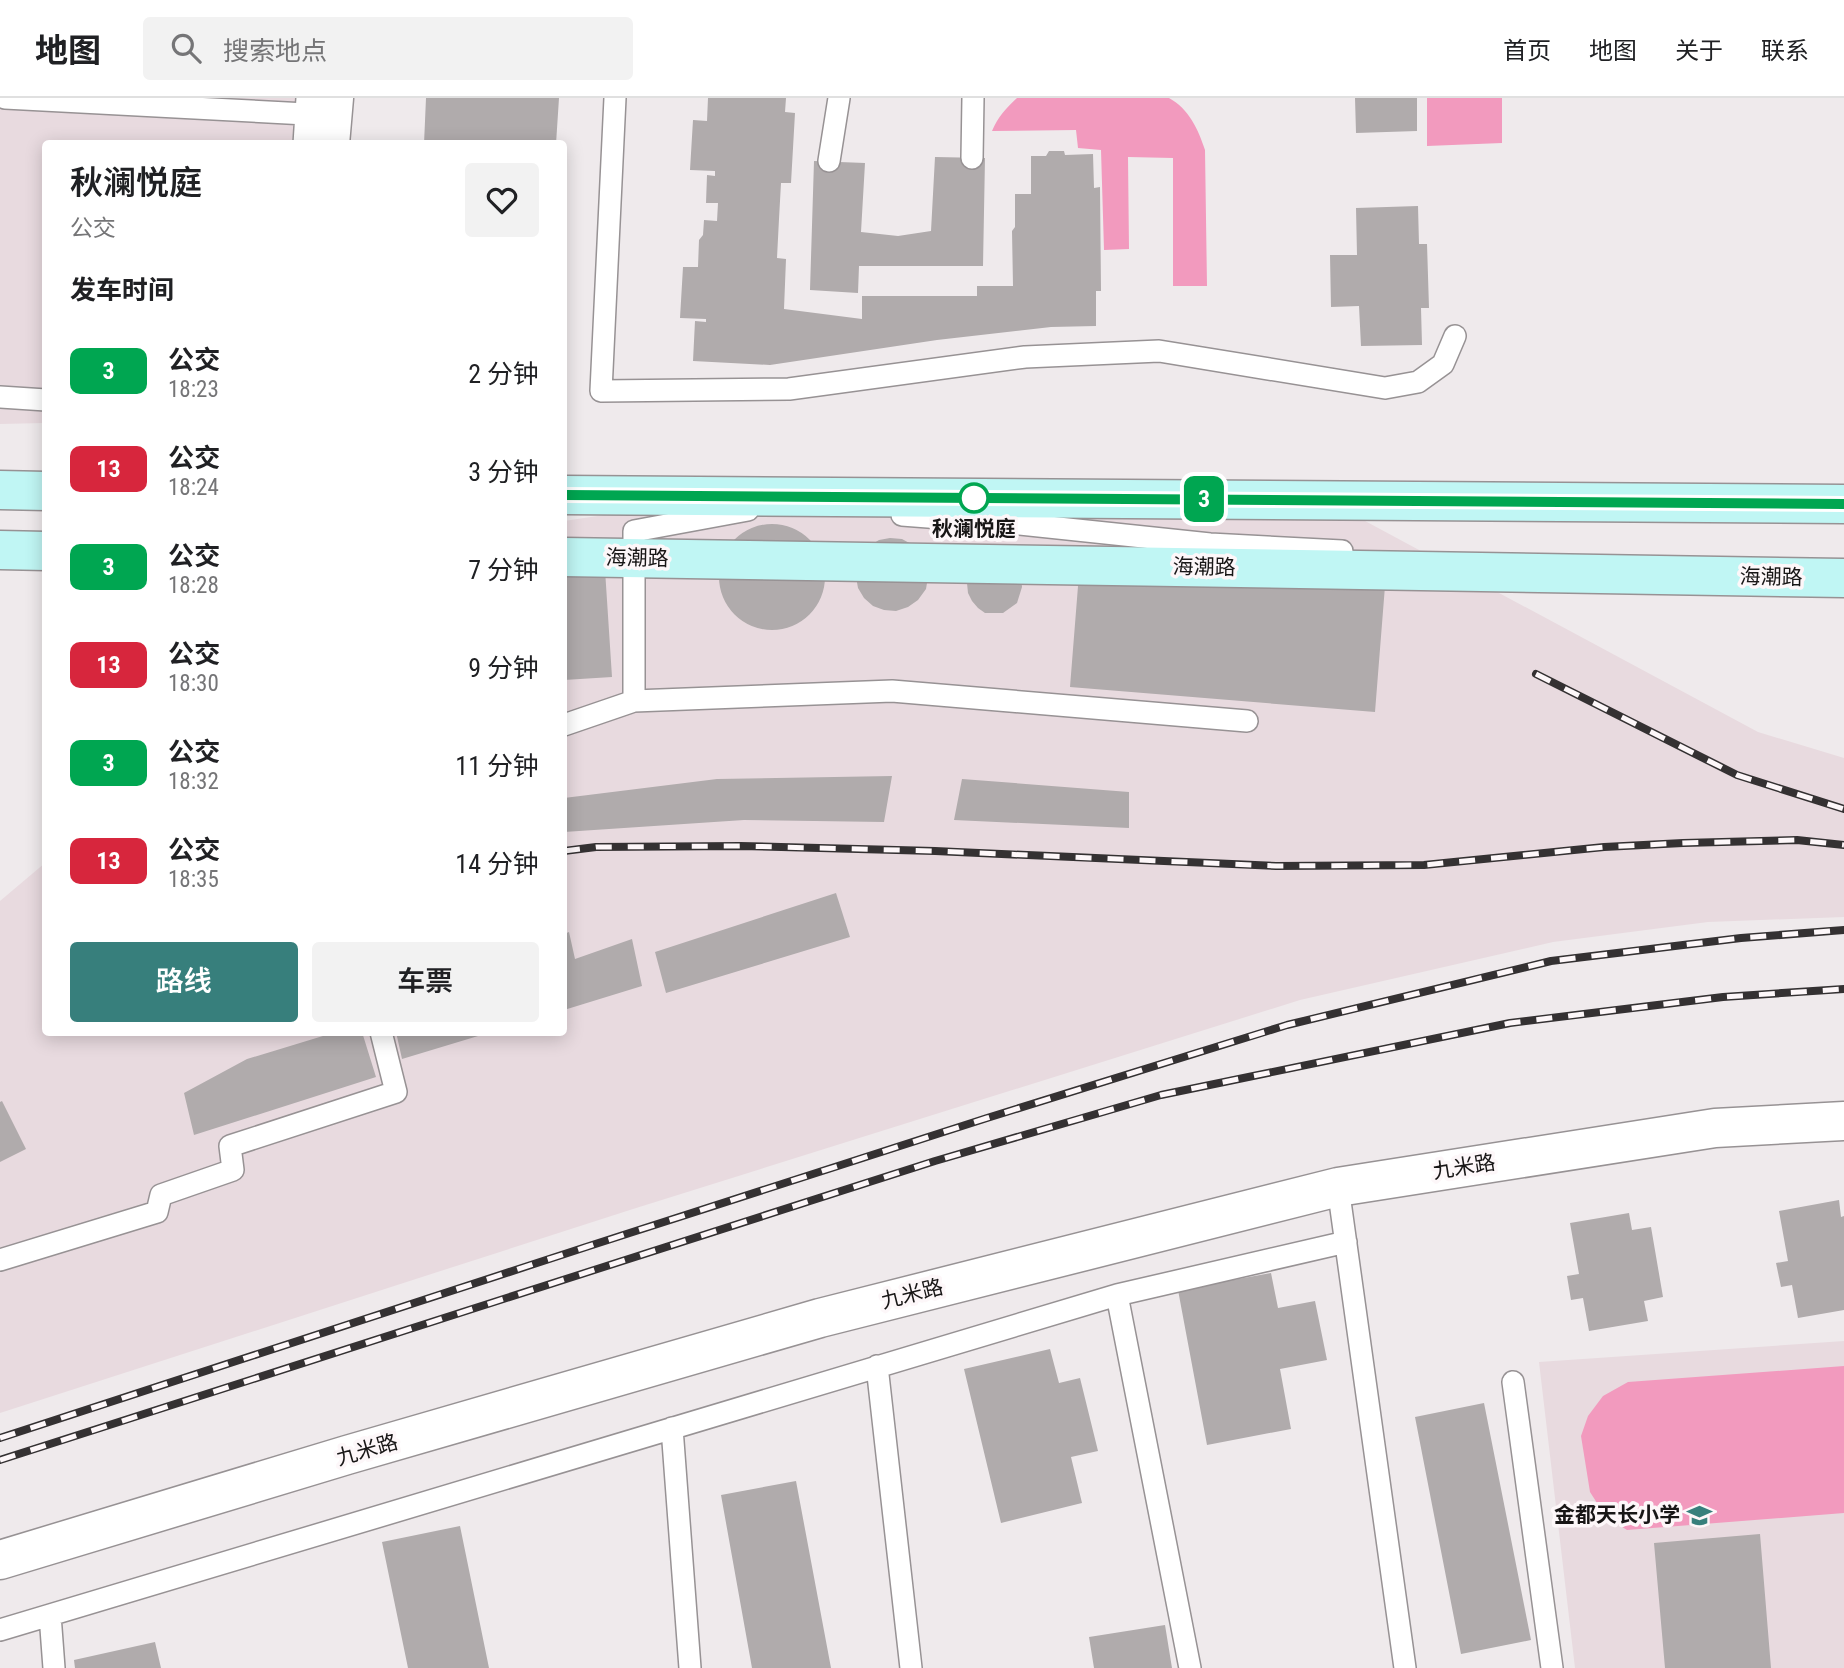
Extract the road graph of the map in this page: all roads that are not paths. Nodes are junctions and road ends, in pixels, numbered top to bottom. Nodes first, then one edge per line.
1 (5, 98) edge
2 (615, 98) edge
3 (839, 98) edge
4 (973, 98) edge
5 (316, 103) edge
6 (305, 140) edge
7 (329, 140) edge
8 (972, 158) dead end
9 (829, 161) dead end
10 (1455, 336) dead end
11 (0, 397) edge
12 (42, 400) edge
13 (0, 491) edge
14 (42, 491) edge
15 (567, 495) edge
16 (1844, 504) edge
17 (0, 550) edge
18 (42, 551) edge
19 (1342, 551) dead end
20 (567, 557) edge
21 (1844, 578) edge
22 (634, 701) junction
23 (1247, 721) dead end
24 (567, 724) edge
25 (382, 1036) edge
26 (1844, 1121) edge
27 (1338, 1187) junction
28 (1346, 1242) junction
29 (0, 1260) edge
30 (1116, 1295) junction
31 (877, 1366) junction
32 (1513, 1382) dead end
33 (672, 1428) junction
34 (0, 1560) edge
35 (50, 1615) junction
36 (0, 1630) edge
37 (54, 1668) edge
38 (690, 1668) edge
39 (911, 1668) edge
40 (1190, 1668) edge
41 (1405, 1668) edge
42 (1552, 1668) edge

1 - 5 lane
2 - 10 lane
3 - 9 lane
4 - 8 lane
5 - 6 lane
5 - 7 street
11 - 12 lane
13 - 14 street
15 - 16 street
17 - 18 street
19 - 22 lane
20 - 21 street, 海潮路
22 - 23 lane
22 - 24 lane
25 - 29 lane
26 - 27 street, 九米路
27 - 28 lane
27 - 34 street, 九米路
28 - 30 lane
28 - 41 lane
30 - 31 lane
30 - 40 lane
31 - 33 lane
31 - 39 lane
32 - 42 lane
33 - 35 lane
33 - 38 lane
35 - 36 lane
35 - 37 lane

